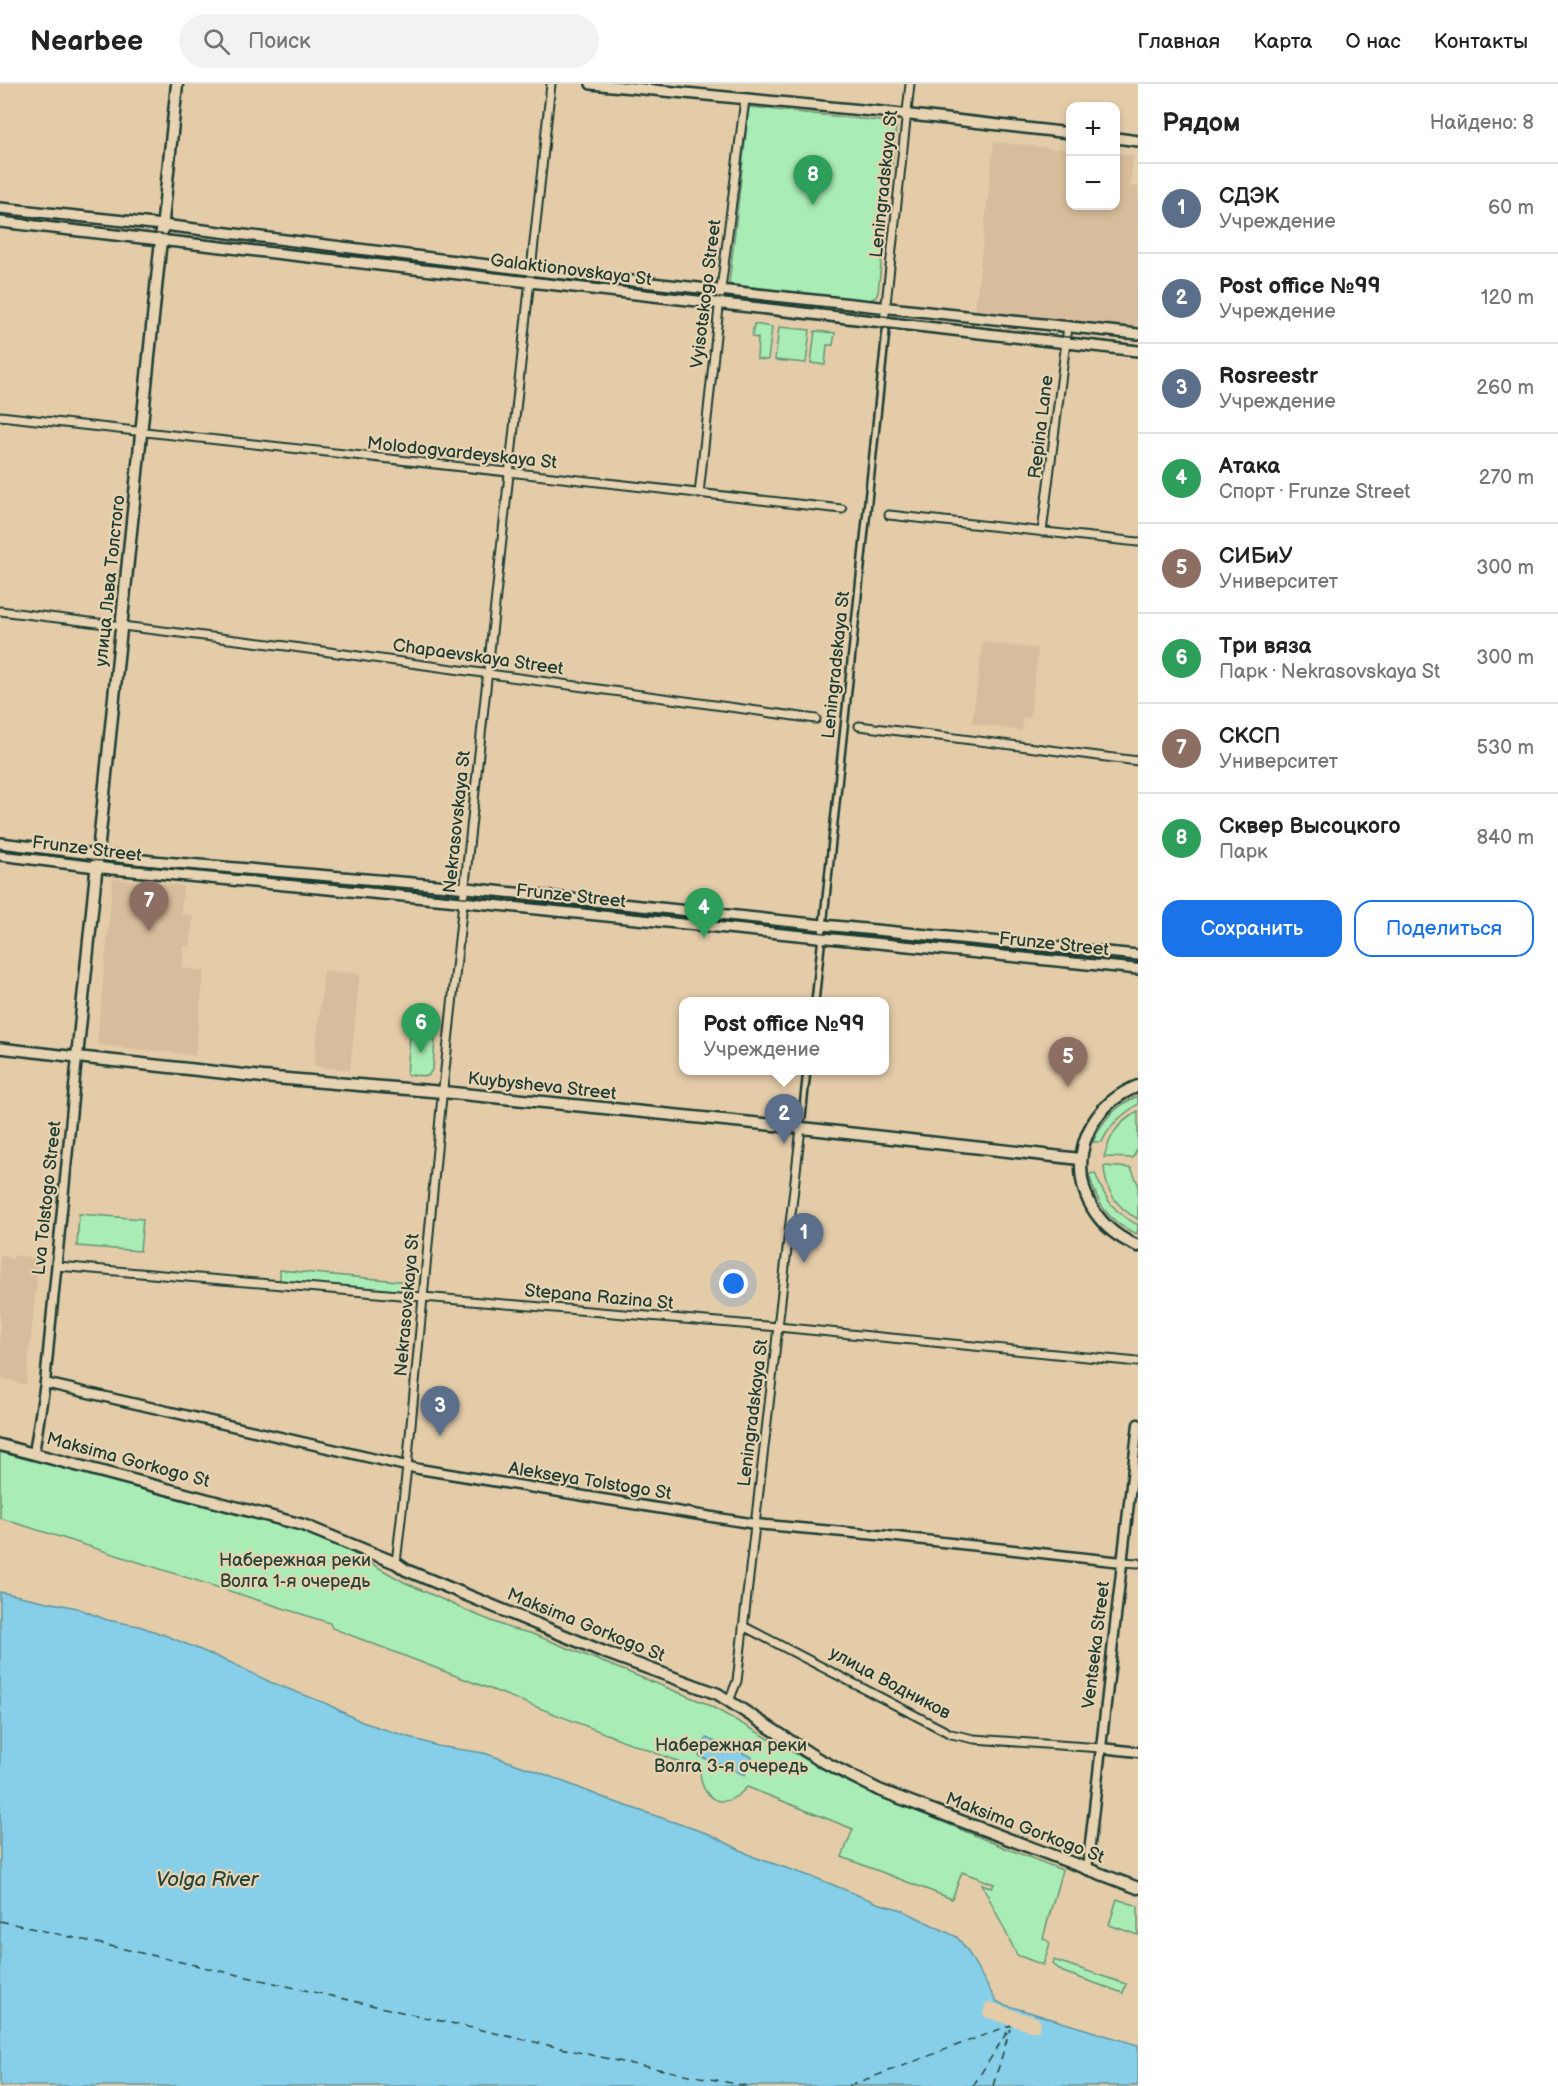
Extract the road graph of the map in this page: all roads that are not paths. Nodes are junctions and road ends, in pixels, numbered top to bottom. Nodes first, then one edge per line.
1 (177, 84) edge
2 (551, 84) edge
3 (591, 84) edge
4 (910, 84) edge
5 (745, 99) junction
6 (906, 115) junction
7 (1066, 133) edge
8 (1120, 139) edge
9 (1138, 141) edge
10 (0, 208) edge
11 (0, 222) edge
12 (163, 225) junction
13 (162, 240) junction
14 (531, 270) junction
15 (530, 282) junction
16 (721, 290) junction
17 (720, 304) junction
18 (886, 306) junction
19 (1068, 326) junction
20 (885, 327) junction
21 (1138, 334) edge
22 (1066, 343) junction
23 (1138, 351) edge
24 (0, 416) edge
25 (148, 432) junction
26 (509, 474) junction
27 (699, 494) junction
28 (842, 509) dead end
29 (889, 515) dead end
30 (1042, 531) junction
31 (1138, 542) edge
32 (0, 611) edge
33 (122, 625) junction
34 (488, 674) junction
35 (816, 718) dead end
36 (859, 726) dead end
37 (1138, 761) edge
38 (0, 843) edge
39 (99, 854) junction
40 (0, 855) edge
41 (97, 867) junction
42 (465, 888) junction
43 (464, 902) junction
44 (823, 925) junction
45 (822, 938) junction
46 (1138, 955) edge
47 (1138, 969) edge
48 (816, 997) edge
49 (0, 1048) edge
50 (77, 1057) junction
51 (807, 1075) edge
52 (1138, 1086) edge
53 (443, 1092) junction
54 (802, 1123) junction
55 (1080, 1159) junction
56 (1138, 1246) edge
57 (57, 1266) junction
58 (423, 1298) junction
59 (778, 1327) junction
60 (1138, 1362) edge
61 (45, 1383) junction
62 (1138, 1424) edge
63 (0, 1445) edge
64 (34, 1453) junction
65 (407, 1467) junction
66 (755, 1524) junction
67 (1122, 1562) junction
68 (396, 1563) junction
69 (1138, 1563) edge
70 (743, 1626) junction
71 (729, 1701) junction
72 (1101, 1748) junction
73 (1138, 1752) edge
74 (1087, 1870) junction
75 (1138, 1888) edge

1 - 12 main road
2 - 14 street, Nekrasovskaya St
3 - 5 main road
4 - 6 street, Leningradskaya St
5 - 6 main road
5 - 16 street, Vyisotskogo Street
6 - 7 main road
6 - 18 street, Leningradskaya St
8 - 9 main road
10 - 12 main road, Galaktionovskaya St
11 - 13 main road, Galaktionovskaya St
12 - 13 main road, улица Льва Толстого
12 - 14 main road, Galaktionovskaya St
13 - 15 main road, Galaktionovskaya St
13 - 25 main road, улица Льва Толстого
14 - 15 street, Nekrasovskaya St
14 - 16 main road, Galaktionovskaya St
15 - 17 main road, Galaktionovskaya St
15 - 26 street, Nekrasovskaya St
16 - 17 street, Vyisotskogo Street
16 - 18 main road, Galaktionovskaya St
17 - 20 main road, Galaktionovskaya St
17 - 27 street, Vyisotskogo Street
18 - 19 main road, Galaktionovskaya St
18 - 20 street, Leningradskaya St
19 - 21 main road, Galaktionovskaya St
19 - 22 street, Repina Lane
20 - 22 main road, Galaktionovskaya St
20 - 44 street, Leningradskaya St
22 - 23 main road, Galaktionovskaya St
22 - 30 street, Repina Lane
24 - 25 street, Molodogvardeyskaya St
25 - 26 street, Molodogvardeyskaya St
25 - 33 main road, улица Льва Толстого
26 - 27 street, Molodogvardeyskaya St
26 - 34 street, Nekrasovskaya St
27 - 28 street, Molodogvardeyskaya St
29 - 30 street
30 - 31 street
32 - 33 street, Chapaevskaya Street
33 - 34 street, Chapaevskaya Street
33 - 39 main road, улица Льва Толстого
34 - 35 street, Chapaevskaya Street
34 - 42 street, Nekrasovskaya St
36 - 37 street
38 - 39 main road, Frunze Street
39 - 41 main road, улица Льва Толстого
39 - 42 main road, Frunze Street
40 - 41 main road, Frunze Street
41 - 43 main road, Frunze Street
41 - 50 main road, Lva Tolstogo Street
42 - 43 street, Nekrasovskaya St
42 - 44 main road, Frunze Street
43 - 45 main road, Frunze Street
43 - 53 street, Nekrasovskaya St
44 - 45 street, Leningradskaya St
44 - 46 main road, Frunze Street
45 - 47 main road, Frunze Street
45 - 48 street, Leningradskaya St
49 - 50 main road, Kuybysheva Street
50 - 53 main road, Kuybysheva Street
50 - 57 street, Lva Tolstogo Street
51 - 54 street, Leningradskaya St
52 - 55 main road
53 - 54 main road, Kuybysheva Street
53 - 58 street, Nekrasovskaya St
54 - 55 main road, Kuybysheva Street
54 - 59 street, Leningradskaya St
55 - 56 main road
57 - 58 street, Stepana Razina St
57 - 61 street, Lva Tolstogo Street
58 - 59 street, Stepana Razina St
58 - 65 street, Nekrasovskaya St
59 - 60 street, Stepana Razina St
59 - 66 street, Leningradskaya St
61 - 64 street, Lva Tolstogo Street
61 - 65 street, Alekseya Tolstogo St
62 - 67 street, Ventseka Street
63 - 64 main road, Maksima Gorkogo St
64 - 68 main road, Maksima Gorkogo St
65 - 66 street, Alekseya Tolstogo St
65 - 68 street, Nekrasovskaya St
66 - 67 street, Alekseya Tolstogo St
66 - 70 street, Leningradskaya St
67 - 69 street, Alekseya Tolstogo St
67 - 72 street, Ventseka Street
68 - 71 main road, Maksima Gorkogo St
70 - 71 street, Leningradskaya St
70 - 72 street, улица Водников
71 - 74 main road, Maksima Gorkogo St
72 - 73 street, улица Водников
72 - 74 street, Ventseka Street
74 - 75 main road, Maksima Gorkogo St

